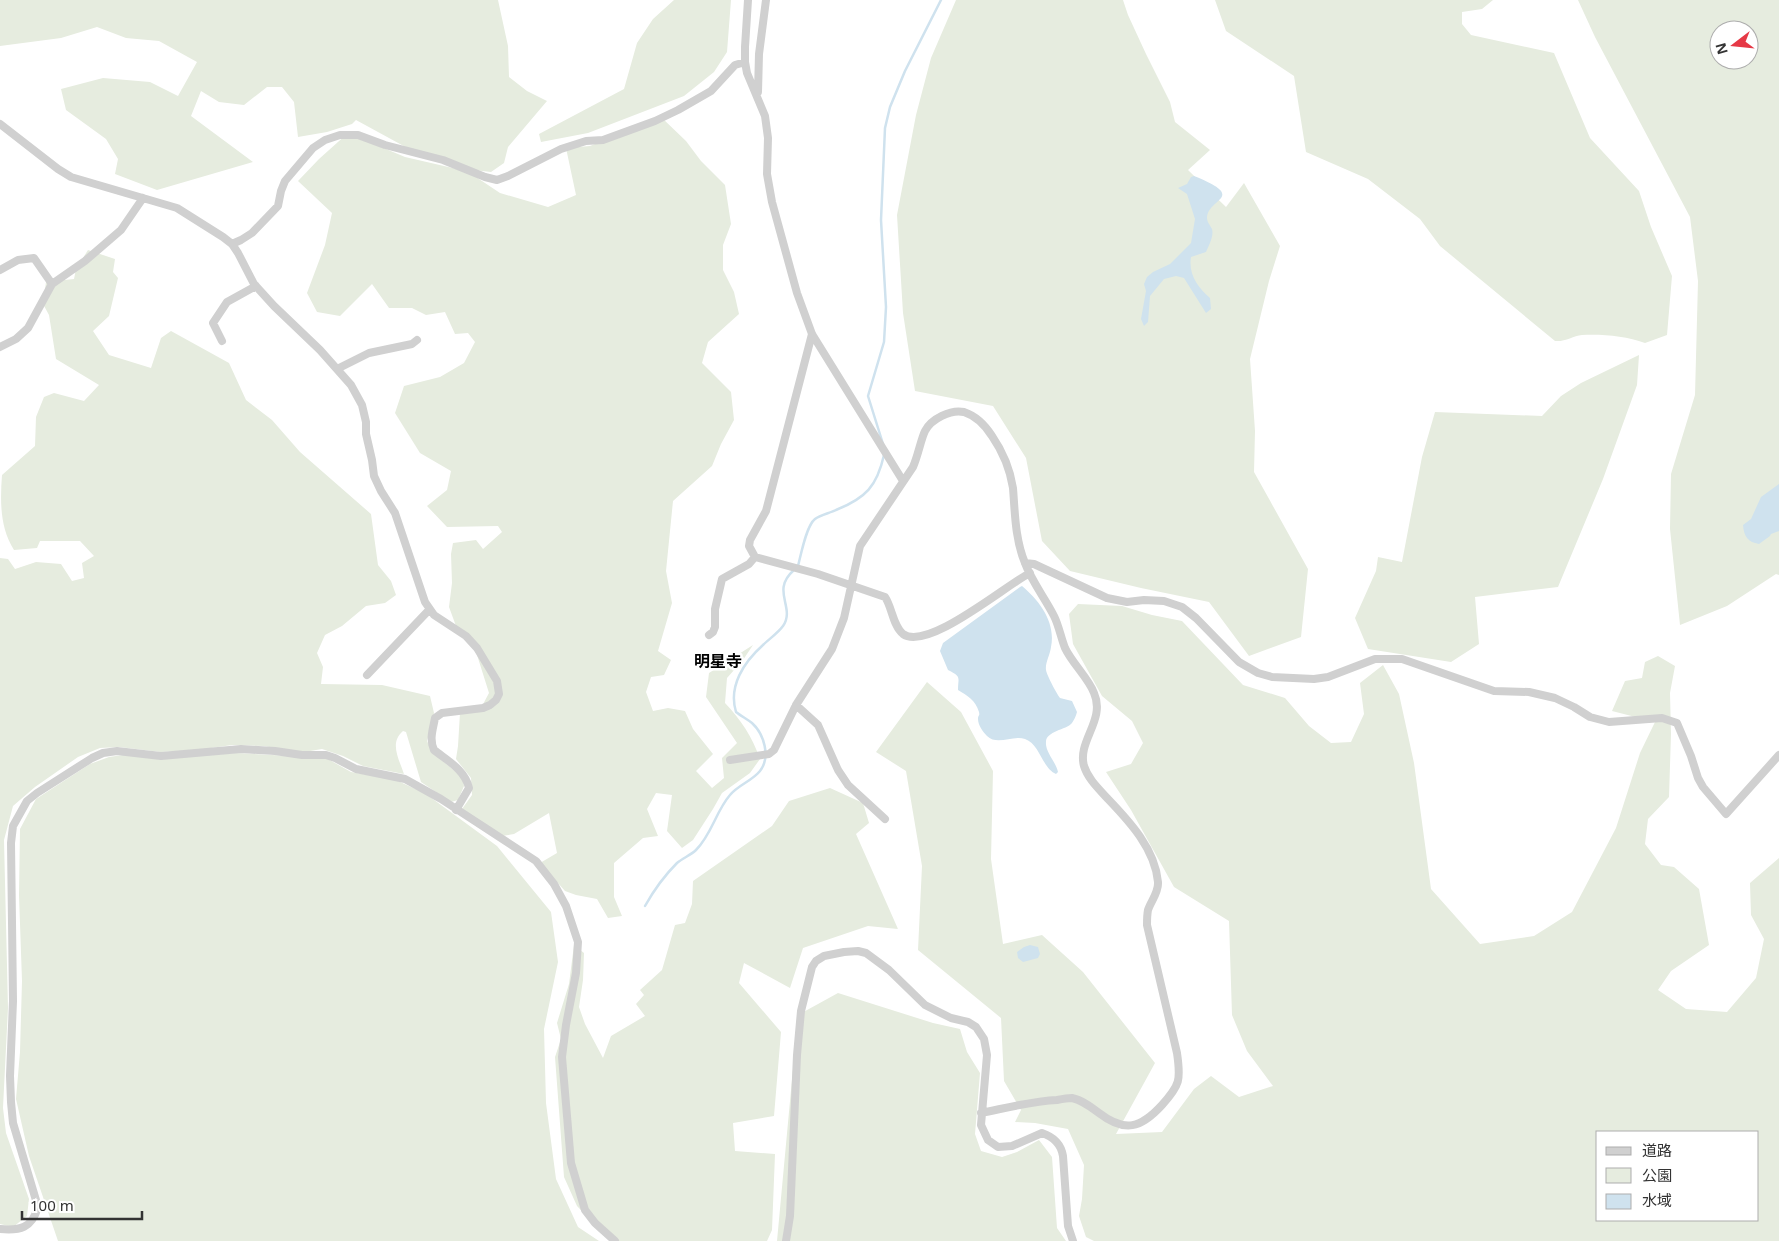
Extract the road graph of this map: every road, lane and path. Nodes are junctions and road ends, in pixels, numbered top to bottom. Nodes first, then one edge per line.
1 (748, 0) edge
2 (766, 0) edge
3 (746, 62) junction
4 (758, 97) junction
5 (0, 124) edge
6 (143, 198) junction
7 (232, 244) junction
8 (0, 270) edge
9 (52, 284) junction
10 (256, 286) junction
11 (812, 334) junction
12 (418, 340) dead end
13 (222, 341) dead end
14 (0, 346) edge
15 (337, 369) junction
16 (903, 481) junction
17 (755, 558) junction
18 (1025, 563) junction
19 (1030, 574) junction
20 (851, 586) junction
21 (429, 610) junction
22 (708, 635) dead end
23 (366, 675) dead end
24 (796, 705) junction
25 (1779, 755) edge
26 (730, 760) dead end
27 (456, 810) junction
28 (885, 819) dead end
29 (981, 1113) junction
30 (0, 1229) edge
31 (615, 1241) edge
32 (786, 1241) edge
33 (1073, 1241) edge

1 - 3 street
2 - 4 street
3 - 4 street
3 - 7 street
4 - 11 street
5 - 6 street
6 - 7 street
6 - 9 street
7 - 10 street
8 - 9 street
9 - 14 street
10 - 13 street
10 - 15 street
11 - 16 street
11 - 17 street
12 - 15 street
15 - 21 street
16 - 18 street
16 - 20 street
17 - 20 street
17 - 22 street
18 - 19 street
18 - 25 street
19 - 20 street
19 - 29 street
20 - 24 street
21 - 23 street
21 - 27 street
24 - 26 street
24 - 28 street
27 - 30 street
27 - 31 street
29 - 32 street
29 - 33 street

